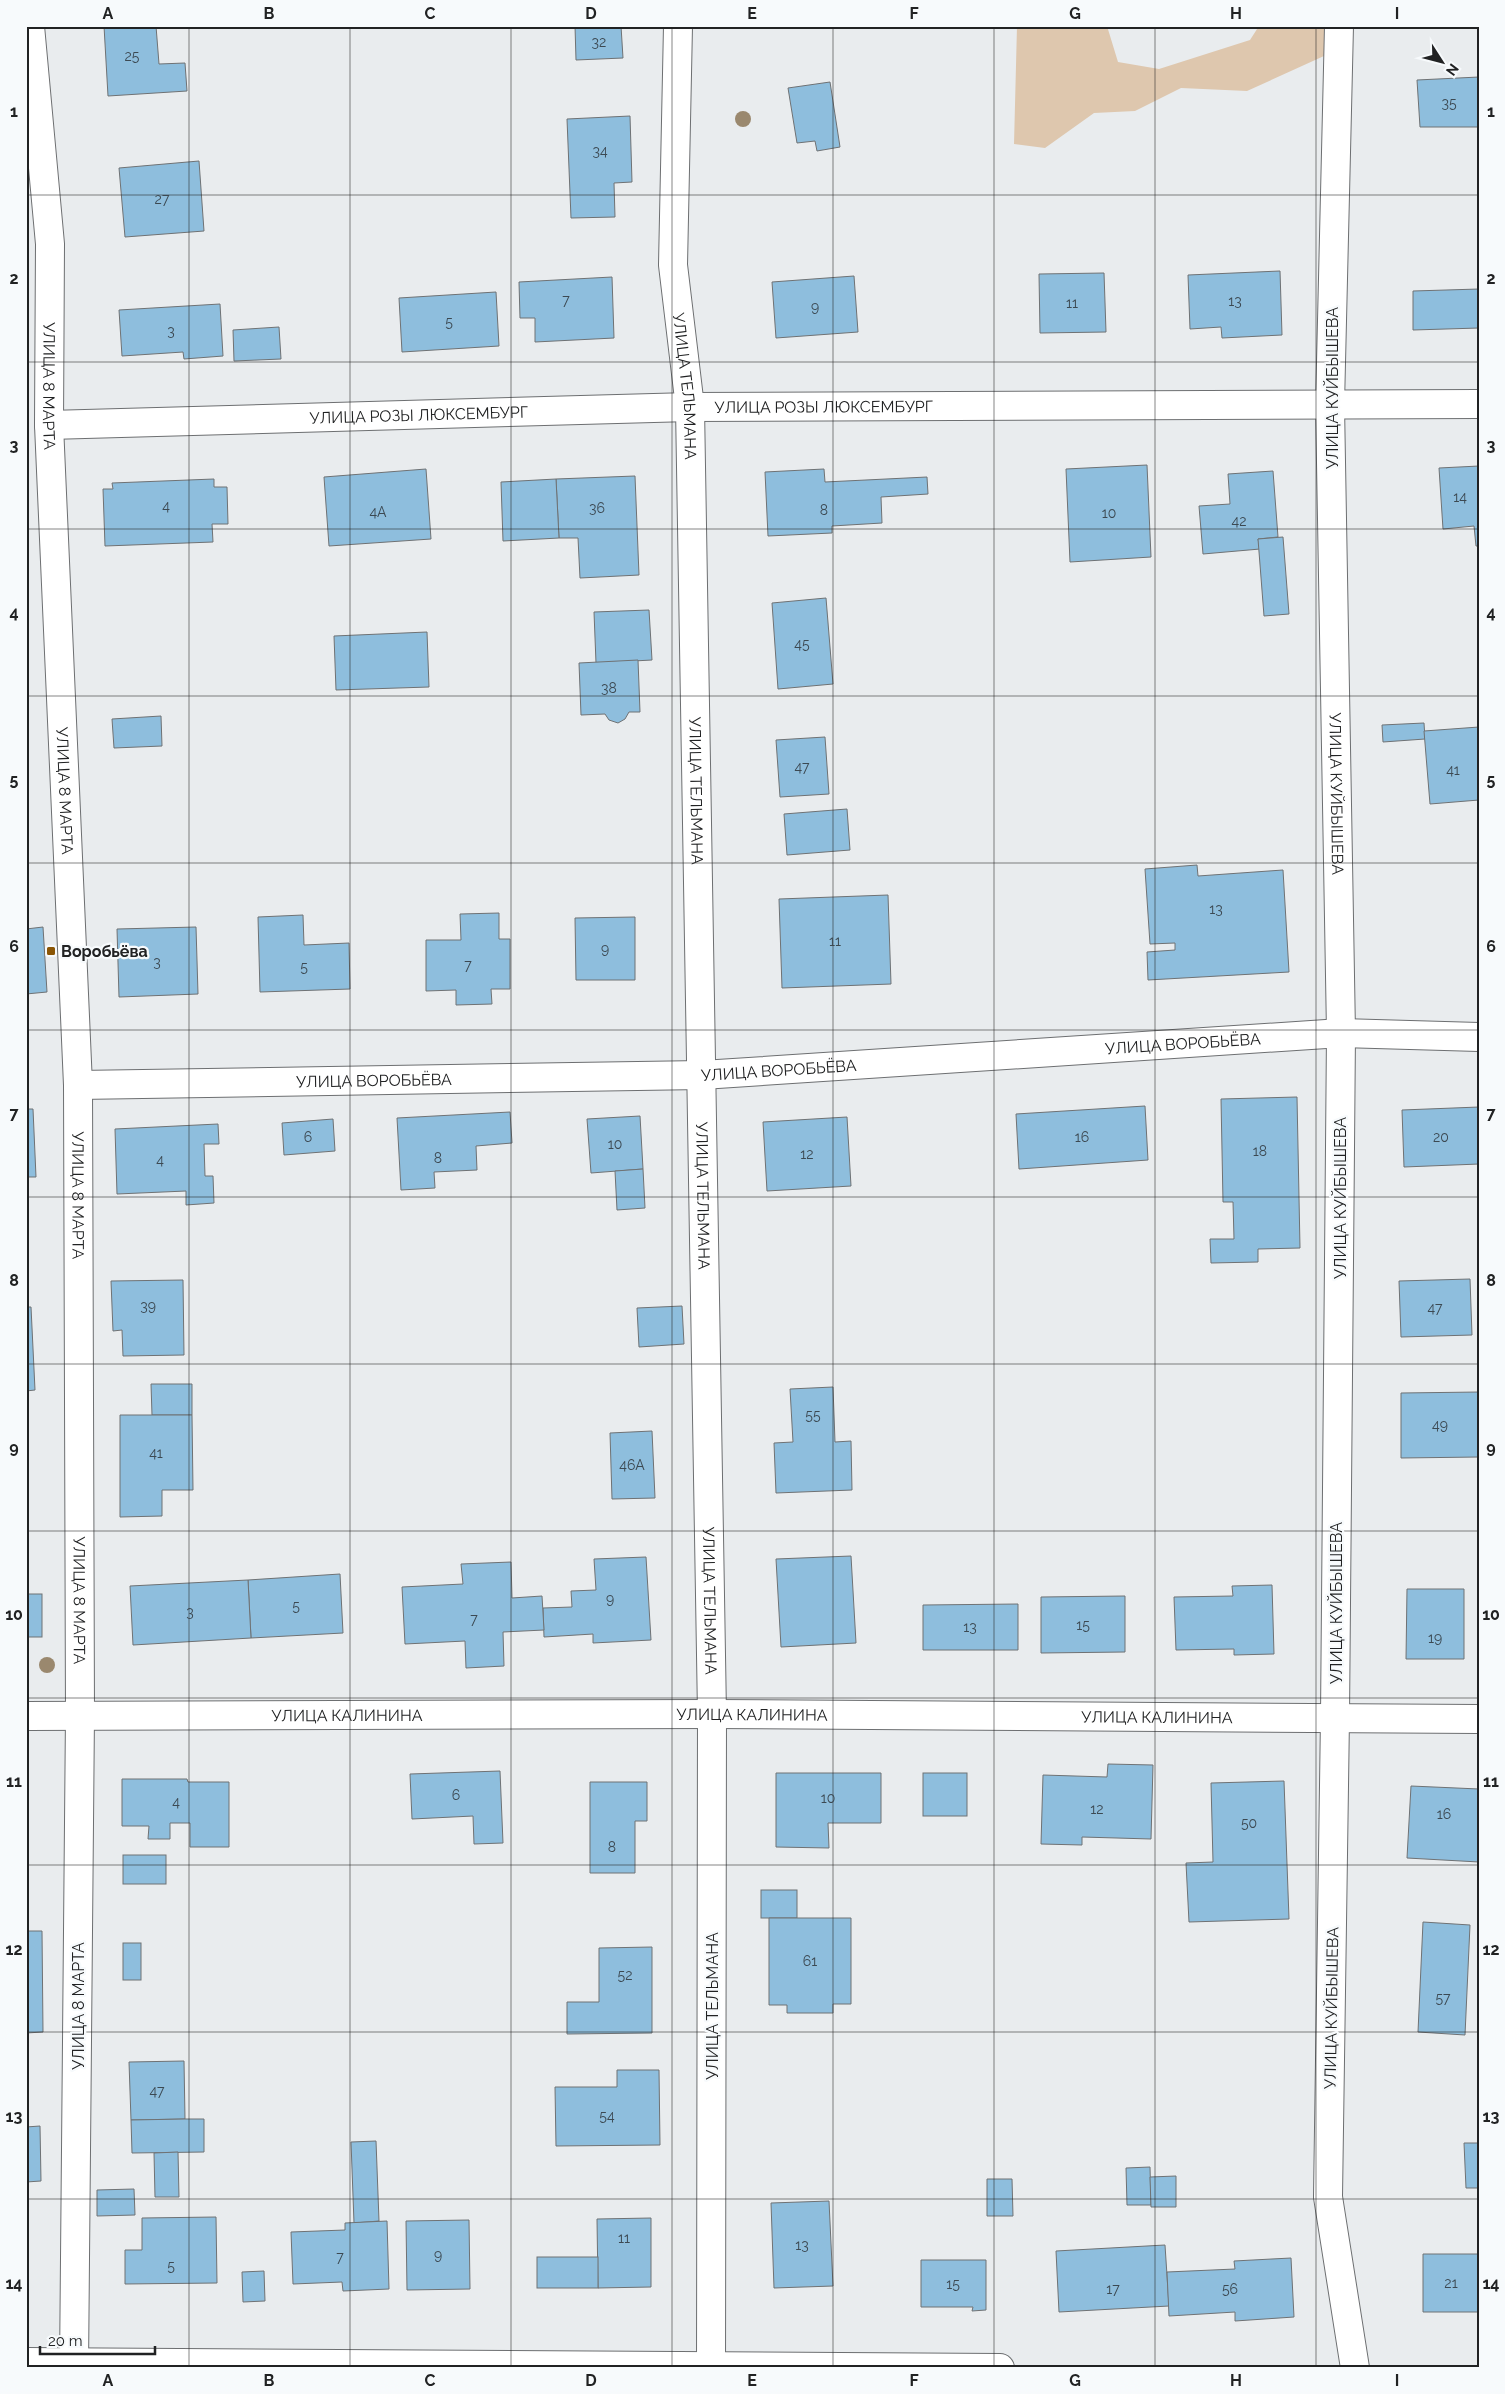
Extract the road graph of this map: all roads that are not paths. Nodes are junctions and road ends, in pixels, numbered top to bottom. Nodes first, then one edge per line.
1 (30, 26) edge
2 (678, 26) edge
3 (1339, 26) edge
4 (1479, 404) edge
5 (1330, 405) junction
6 (690, 407) junction
7 (49, 425) junction
8 (1341, 1033) junction
9 (1479, 1037) edge
10 (702, 1075) junction
11 (78, 1085) junction
12 (80, 1714) junction
13 (712, 1714) junction
14 (26, 1716) edge
15 (1336, 1717) junction
16 (1479, 1719) edge
17 (26, 2362) edge
18 (74, 2365) edge
19 (711, 2367) edge
20 (1000, 2368) edge
21 (1355, 2368) edge

1 - 7 street, УЛИЦА 8 МАРТА
2 - 6 street, УЛИЦА ТЕЛЬМАНА
3 - 5 street, УЛИЦА КУЙБЫШЕВА
4 - 5 street, УЛИЦА РОЗЫ ЛЮКСЕМБУРГ
5 - 6 street, УЛИЦА РОЗЫ ЛЮКСЕМБУРГ
5 - 8 street, УЛИЦА КУЙБЫШЕВА
6 - 7 street, УЛИЦА РОЗЫ ЛЮКСЕМБУРГ
6 - 10 street, УЛИЦА ТЕЛЬМАНА
7 - 11 street, УЛИЦА 8 МАРТА
8 - 9 street, УЛИЦА ВОРОБЬЁВА
8 - 10 street, УЛИЦА ВОРОБЬЁВА
8 - 15 street, УЛИЦА КУЙБЫШЕВА
10 - 11 street, УЛИЦА ВОРОБЬЁВА
10 - 13 street, УЛИЦА ТЕЛЬМАНА
11 - 12 street, УЛИЦА 8 МАРТА
12 - 13 street, УЛИЦА КАЛИНИНА
12 - 14 street, УЛИЦА КАЛИНИНА
12 - 18 street, УЛИЦА 8 МАРТА
13 - 15 street, УЛИЦА КАЛИНИНА
13 - 19 street, УЛИЦА ТЕЛЬМАНА
15 - 16 street, УЛИЦА КАЛИНИНА
15 - 21 street, УЛИЦА КУЙБЫШЕВА
17 - 18 street
18 - 19 street
19 - 20 street

